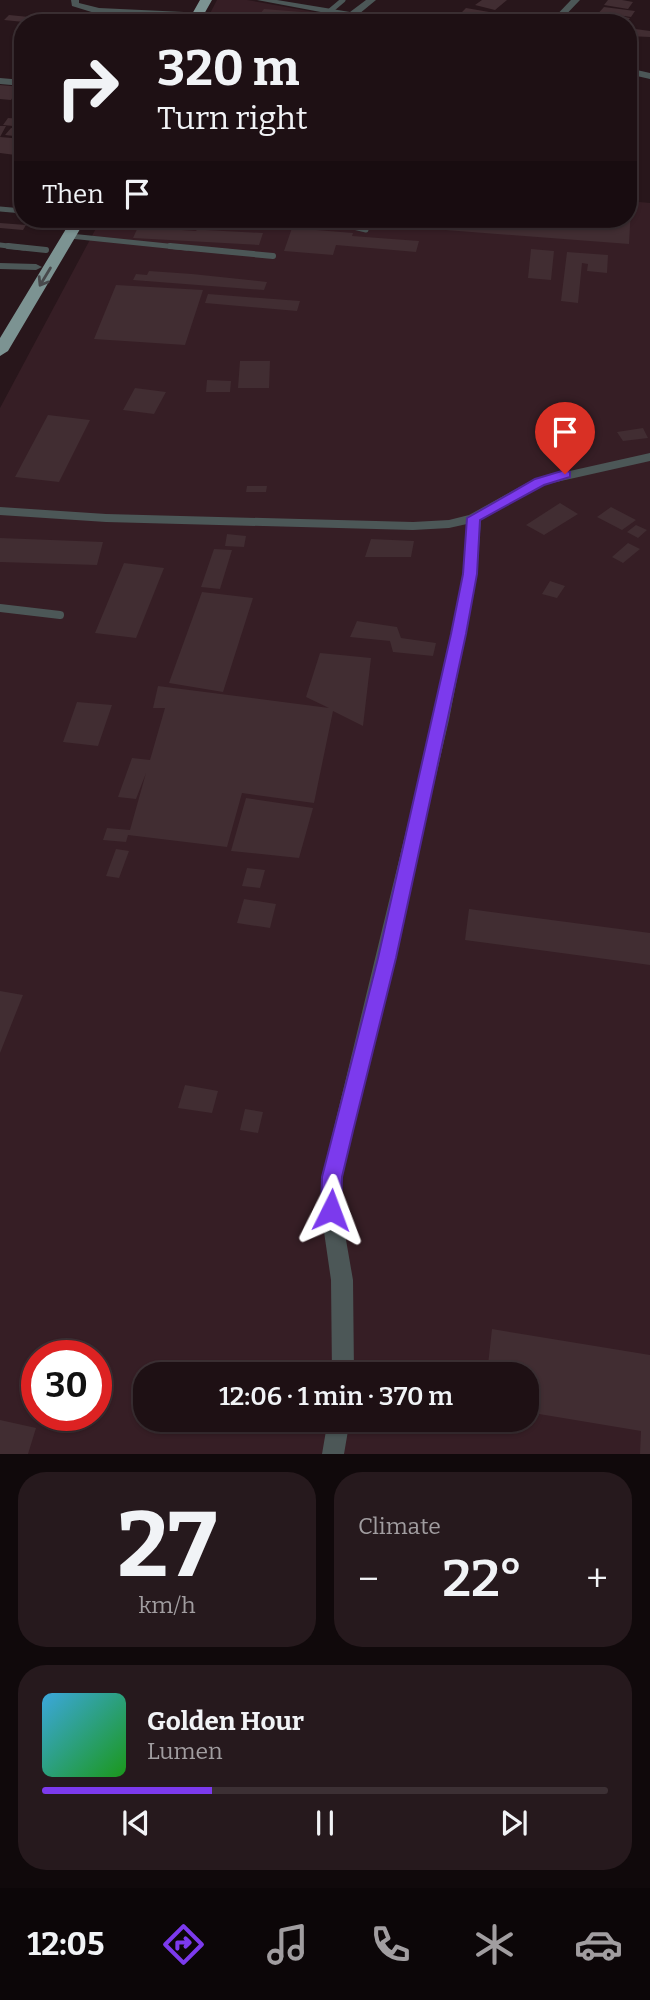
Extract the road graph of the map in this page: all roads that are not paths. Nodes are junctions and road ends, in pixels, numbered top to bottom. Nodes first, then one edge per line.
1 (75, 0) edge
2 (206, 0) edge
3 (261, 0) edge
4 (343, 0) edge
5 (372, 0) edge
6 (576, 0) edge
7 (330, 11) junction
8 (132, 14) edge
9 (193, 14) edge
10 (346, 14) edge
11 (353, 14) edge
12 (561, 14) edge
13 (66, 228) edge
14 (74, 228) edge
15 (358, 228) edge
16 (366, 230) dead end
17 (70, 236) junction
18 (0, 245) edge
19 (46, 250) junction
20 (273, 256) dead end
21 (0, 266) edge
22 (36, 267) junction
23 (0, 326) edge
24 (0, 351) edge
25 (650, 457) edge
26 (0, 511) edge
27 (474, 518) junction
28 (0, 608) edge
29 (60, 615) dead end
30 (342, 1362) edge
31 (337, 1432) edge
32 (333, 1454) edge

1 - 8 street
2 - 9 main road
3 - 7 street
4 - 7 lane
5 - 11 street
6 - 12 street
7 - 10 street
13 - 19 main road
14 - 17 main road
15 - 16 lane
17 - 20 lane
17 -> 24 main road
18 - 19 lane
19 - 22 main road
21 - 22 street
22 - 23 main road
25 - 27 street
26 - 27 street
27 - 30 street
28 - 29 lane
31 - 32 street

